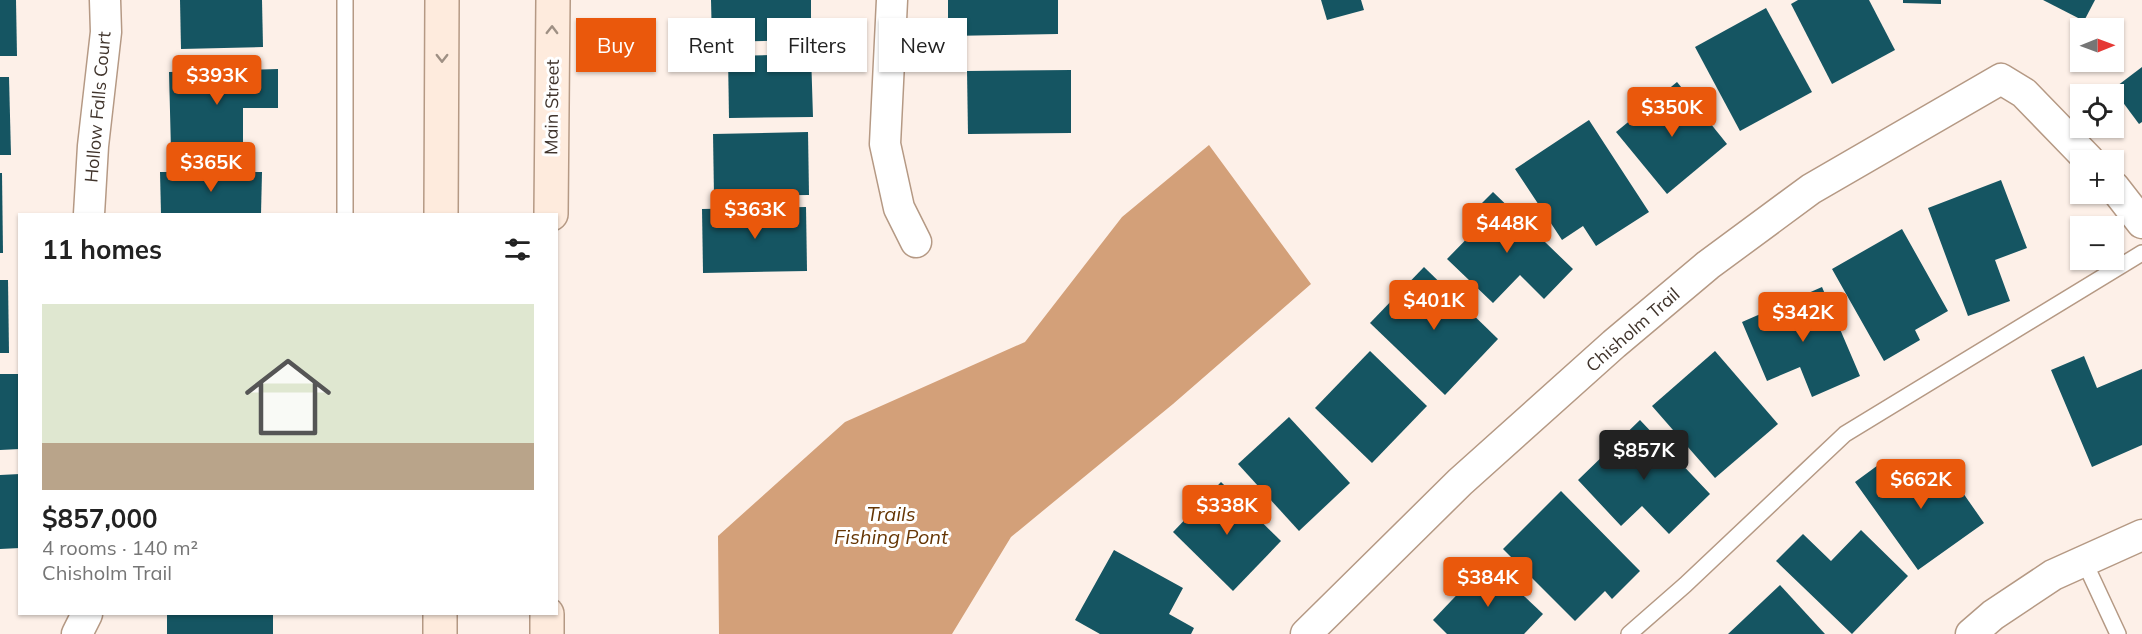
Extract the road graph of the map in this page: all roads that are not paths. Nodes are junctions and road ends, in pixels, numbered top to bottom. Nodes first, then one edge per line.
1 (105, 0) edge
2 (345, 0) edge
3 (442, 0) edge
4 (553, 0) edge
5 (892, 0) edge
6 (2079, 150) edge
7 (2124, 200) edge
8 (89, 213) edge
9 (345, 213) edge
10 (441, 213) edge
11 (551, 213) edge
12 (2142, 223) edge
13 (916, 242) dead end
14 (2142, 253) edge
15 (2142, 535) edge
16 (2084, 561) junction
17 (86, 615) edge
18 (440, 615) edge
19 (547, 615) edge
20 (77, 634) edge
21 (440, 634) edge
22 (547, 634) edge
23 (1306, 634) edge
24 (1629, 634) edge
25 (1971, 634) edge
26 (2118, 634) edge

1 - 8 street, Hollow Falls Court
2 - 9 lane
3 -> 10 main road
11 -> 4 main road, Main Street
5 - 13 street
6 - 23 street, Chisholm Trail
7 - 12 street
14 - 24 lane
15 - 16 street
16 - 25 street
16 - 26 lane
17 - 20 street
18 - 21 main road
19 - 22 main road

